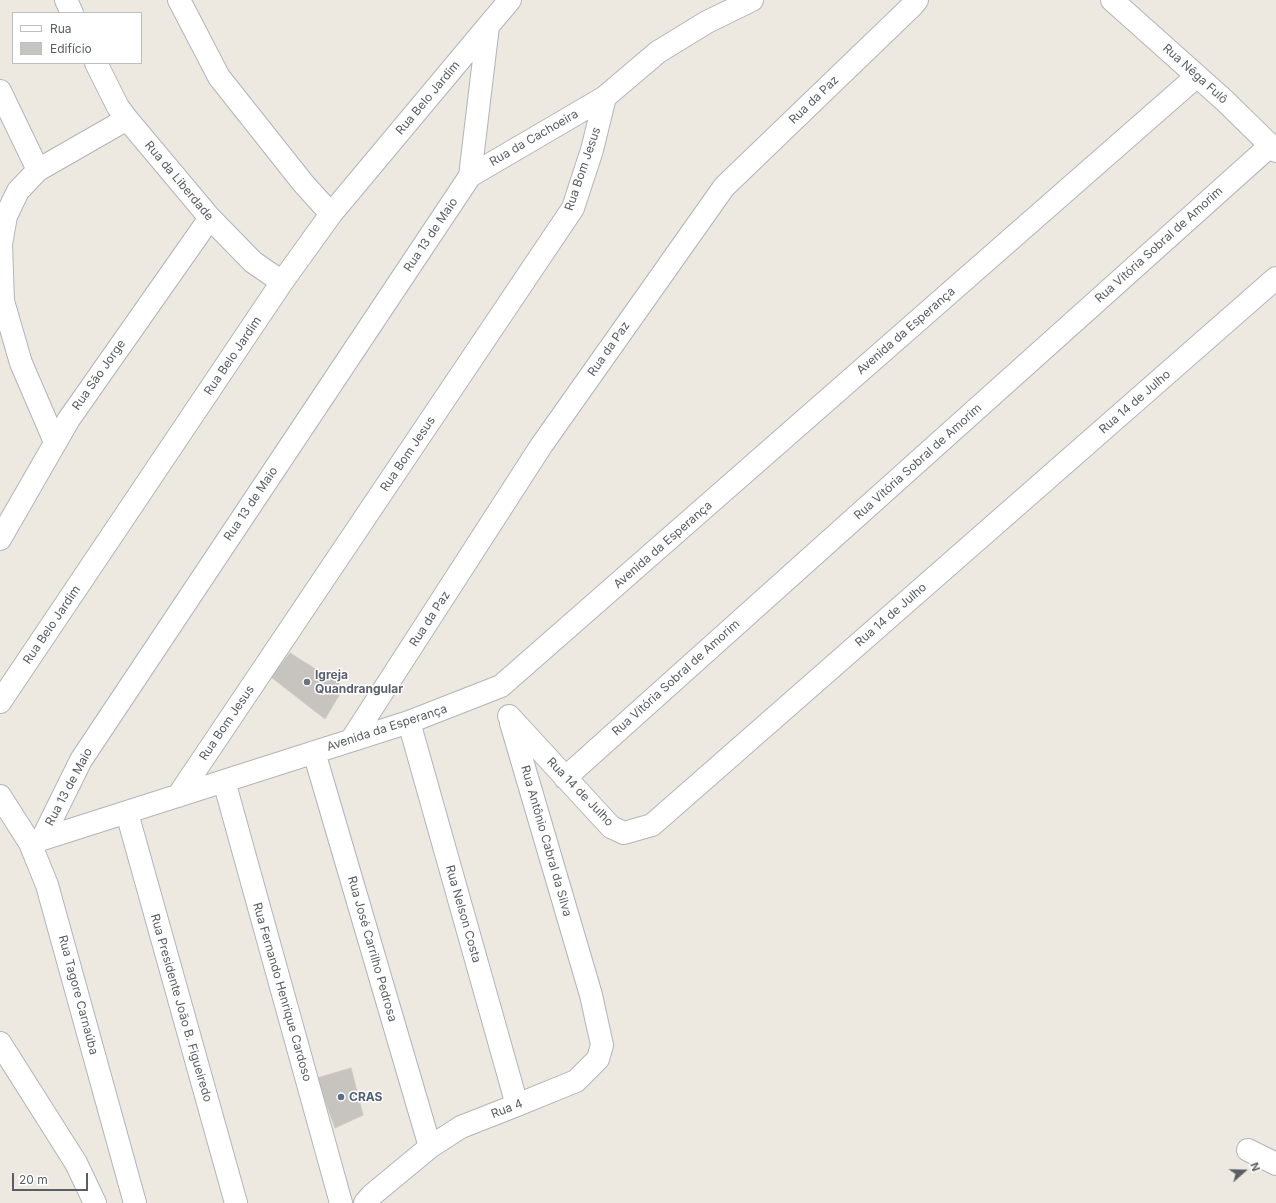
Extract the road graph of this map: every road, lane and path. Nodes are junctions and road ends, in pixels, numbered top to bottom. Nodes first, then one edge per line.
1 (66, 0) edge
2 (179, 0) edge
3 (510, 0) edge
4 (752, 0) edge
5 (917, 0) edge
6 (1112, 0) edge
7 (72, 12) edge
8 (488, 26) junction
9 (96, 64) edge
10 (1197, 76) junction
11 (0, 91) edge
12 (605, 97) junction
13 (127, 120) junction
14 (1273, 148) edge
15 (38, 170) junction
16 (470, 176) junction
17 (331, 214) junction
18 (3, 216) edge
19 (210, 218) junction
20 (1276, 278) edge
21 (282, 282) junction
22 (55, 442) junction
23 (0, 539) edge
24 (501, 686) junction
25 (0, 702) edge
26 (509, 716) junction
27 (408, 722) junction
28 (352, 739) junction
29 (314, 752) junction
30 (565, 778) junction
31 (224, 781) junction
32 (0, 796) edge
33 (178, 796) junction
34 (127, 813) junction
35 (36, 841) junction
36 (591, 995) joint
37 (0, 1043) edge
38 (517, 1105) junction
39 (430, 1147) junction
40 (1248, 1150) dead end
41 (1276, 1164) edge
42 (95, 1203) edge
43 (135, 1203) edge
44 (236, 1203) edge
45 (341, 1203) edge
46 (365, 1203) edge

1 - 7 street
2 - 17 street
3 - 8 street
4 - 12 street, Rua da Cachoeira
5 - 28 street, Rua da Paz
6 - 10 street, Rua Nêga Fulô
8 - 16 street, Rua da Cachoeira
8 - 17 street, Rua Belo Jardim
9 - 13 street, Rua da Liberdade
10 - 14 street, Rua Nêga Fulô
10 - 24 street, Avenida da Esperança
11 - 15 street
12 - 16 street, Rua da Cachoeira
12 - 33 street, Rua Bom Jesus
13 - 15 street
13 - 19 street, Rua da Liberdade
14 - 30 street, Rua Vitória Sobral de Amorim
15 - 18 street
16 - 35 street, Rua 13 de Maio
17 - 21 street, Rua Belo Jardim
18 - 22 street
19 - 21 street, Rua da Liberdade
19 - 22 street, Rua São Jorge
20 - 30 street, Rua 14 de Julho
21 - 25 street, Rua Belo Jardim
22 - 23 street, Rua São Jorge
24 - 26 street, Rua Antônio Cabral da Silva
24 - 27 street, Avenida da Esperança
26 - 30 street, Rua 14 de Julho
26 - 36 street, Rua Antônio Cabral da Silva
27 - 28 street, Avenida da Esperança
27 - 38 street, Rua Nelson Costa
28 - 29 street, Avenida da Esperança
29 - 31 street, Avenida da Esperança
29 - 39 street, Rua José Carrilho Pedrosa
31 - 33 street, Avenida da Esperança
31 - 45 street, Rua Fernando Henrique Cardoso
32 - 35 street, Rua Tagore Carnaúba
33 - 34 street, Avenida da Esperança
34 - 35 street, Avenida da Esperança
34 - 44 street, Rua Presidente João B. Figueiredo
35 - 43 street, Rua Tagore Carnaúba
36 - 38 street, Rua 4
37 - 42 street
38 - 39 street, Rua 4
39 - 46 street, Rua 4
40 - 41 street

